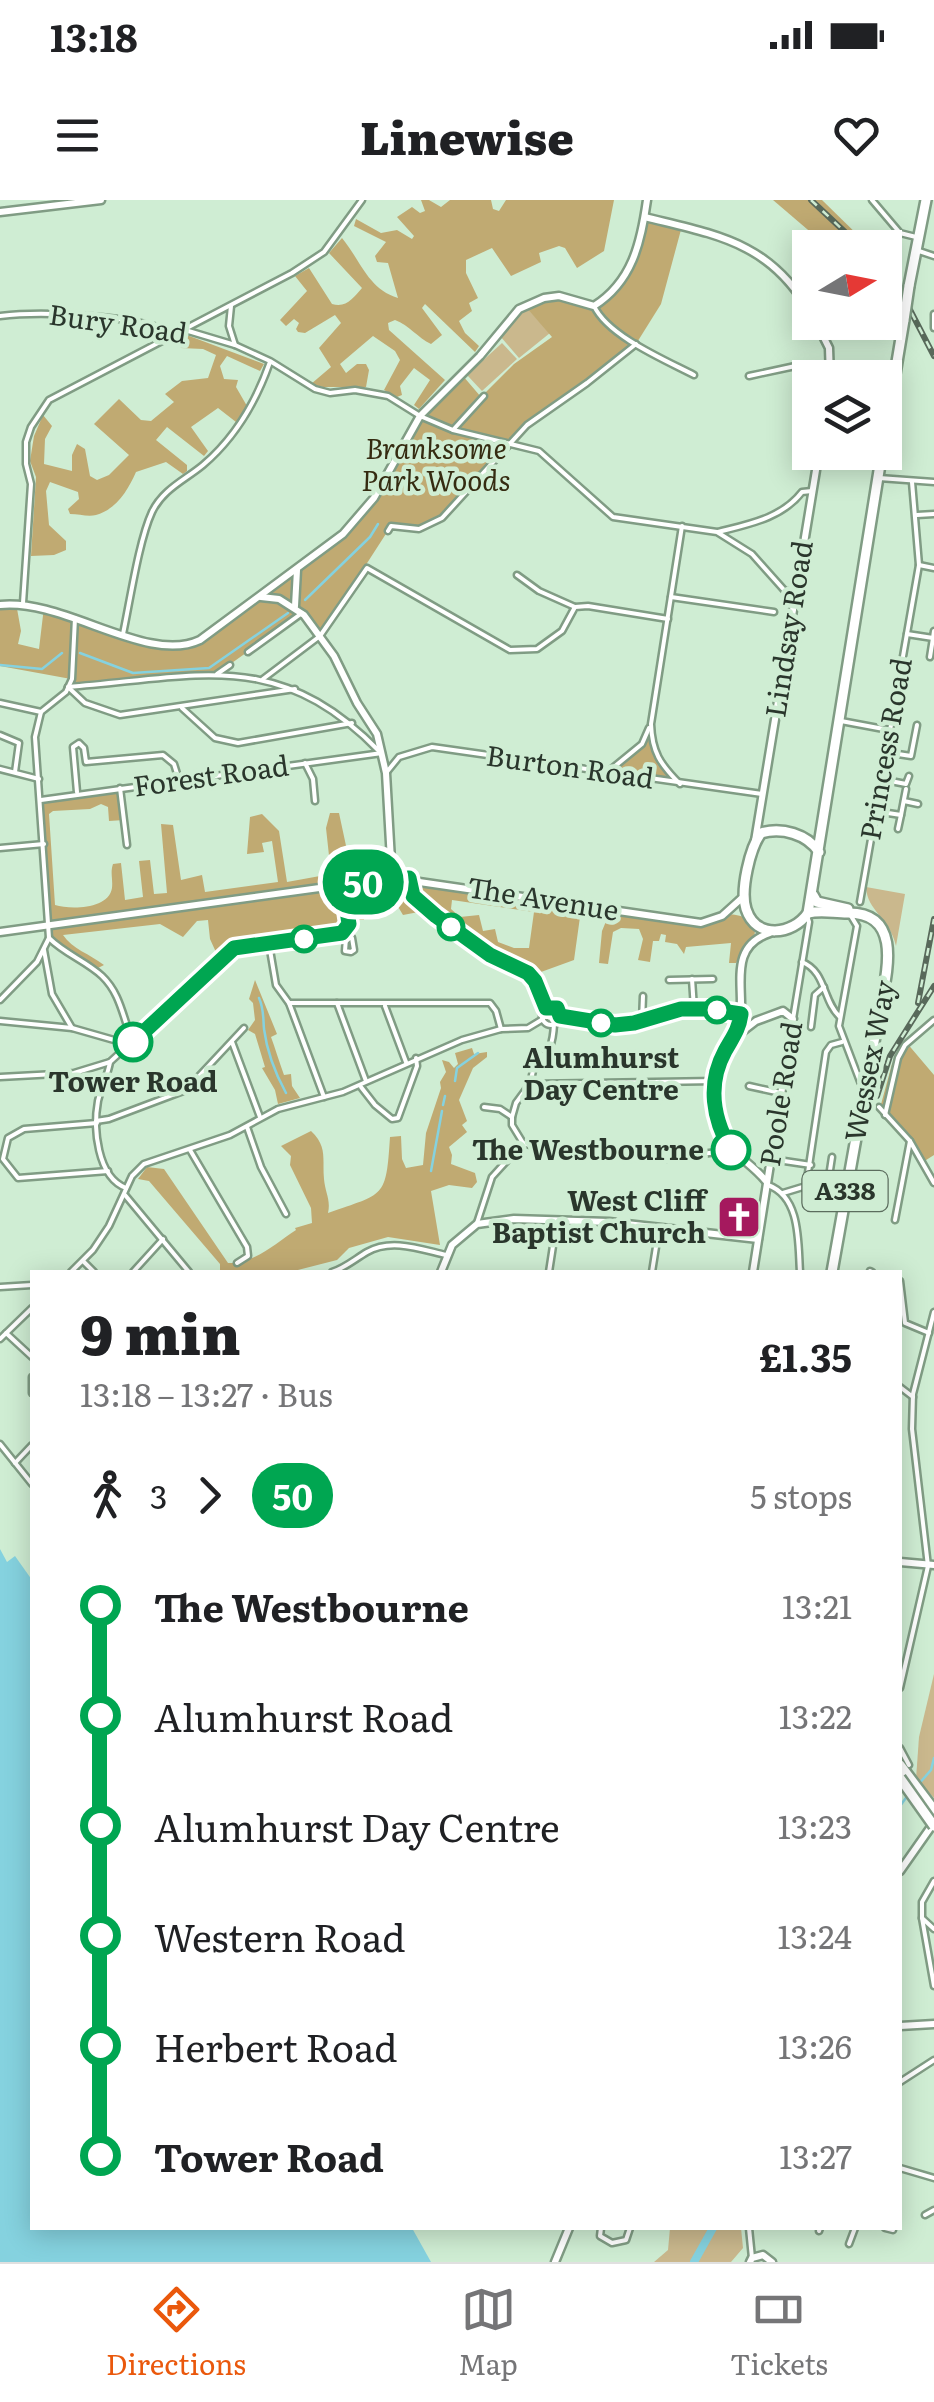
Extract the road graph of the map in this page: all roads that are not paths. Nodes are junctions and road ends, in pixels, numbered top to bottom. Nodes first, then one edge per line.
1 (101, 200) edge
2 (362, 200) edge
3 (648, 200) edge
4 (872, 200) edge
5 (926, 200) edge
6 (0, 212) edge
7 (645, 217) junction
8 (918, 237) junction
9 (916, 250) junction
10 (934, 256) edge
11 (792, 288) edge
12 (231, 306) junction
13 (594, 306) junction
14 (934, 314) edge
15 (0, 316) edge
16 (934, 328) edge
17 (185, 330) junction
18 (174, 334) junction
19 (636, 344) junction
20 (235, 345) junction
21 (897, 360) edge
22 (270, 362) junction
23 (792, 365) edge
24 (690, 373) dead end
25 (749, 376) dead end
26 (484, 396) dead end
27 (420, 416) junction
28 (454, 430) junction
29 (511, 442) junction
30 (815, 470) edge
31 (880, 470) edge
32 (883, 470) edge
33 (912, 482) junction
34 (934, 482) edge
35 (812, 491) junction
36 (934, 514) edge
37 (917, 515) junction
38 (682, 526) junction
39 (388, 531) dead end
40 (718, 532) junction
41 (919, 565) junction
42 (934, 568) edge
43 (298, 570) junction
44 (517, 575) dead end
45 (795, 593) junction
46 (672, 596) junction
47 (260, 597) junction
48 (23, 603) junction
49 (0, 605) edge
50 (295, 606) junction
51 (575, 607) junction
52 (302, 612) junction
53 (774, 612) dead end
54 (75, 617) junction
55 (668, 620) junction
56 (122, 634) junction
57 (907, 634) junction
58 (933, 635) edge
59 (320, 636) junction
60 (248, 652) dead end
61 (930, 657) dead end
62 (230, 665) dead end
63 (215, 676) junction
64 (263, 679) junction
65 (68, 688) junction
66 (295, 689) junction
67 (0, 702) edge
68 (181, 708) junction
69 (41, 712) junction
70 (841, 721) junction
71 (352, 723) junction
72 (652, 724) junction
73 (890, 730) junction
74 (924, 732) dead end
75 (0, 736) edge
76 (885, 752) junction
77 (382, 753) junction
78 (86, 762) junction
79 (305, 763) junction
80 (74, 767) junction
81 (0, 768) edge
82 (608, 771) junction
83 (15, 772) junction
84 (386, 773) junction
85 (910, 776) dead end
86 (39, 779) junction
87 (880, 779) junction
88 (179, 780) junction
89 (680, 784) junction
90 (120, 788) junction
91 (906, 789) dead end
92 (77, 794) junction
93 (762, 794) junction
94 (41, 800) junction
95 (316, 801) dead end
96 (904, 802) junction
97 (918, 804) dead end
98 (760, 806) junction
99 (875, 811) junction
100 (825, 813) junction
101 (900, 815) junction
102 (898, 829) dead end
103 (772, 830) junction
104 (794, 834) junction
105 (754, 842) junction
106 (44, 844) junction
107 (127, 845) dead end
108 (0, 848) edge
109 (818, 852) junction
110 (392, 878) junction
111 (409, 878) junction
112 (343, 884) junction
113 (813, 887) junction
114 (745, 892) junction
115 (857, 905) junction
116 (727, 912) junction
117 (808, 915) junction
118 (753, 921) junction
119 (48, 925) junction
120 (0, 932) edge
121 (774, 932) junction
122 (342, 933) junction
123 (50, 938) junction
124 (346, 938) dead end
125 (759, 938) junction
126 (269, 944) junction
127 (44, 950) junction
128 (802, 962) junction
129 (713, 978) dead end
130 (692, 979) junction
131 (669, 980) dead end
132 (824, 988) junction
133 (643, 996) dead end
134 (740, 998) junction
135 (0, 1000) edge
136 (796, 1002) junction
137 (289, 1003) junction
138 (336, 1003) junction
139 (385, 1005) junction
140 (546, 1008) junction
141 (694, 1008) junction
142 (784, 1011) junction
143 (741, 1014) junction
144 (560, 1016) junction
145 (840, 1017) junction
146 (793, 1019) junction
147 (543, 1020) junction
148 (756, 1020) junction
149 (934, 1020) edge
150 (0, 1021) edge
151 (642, 1021) junction
152 (554, 1024) junction
153 (811, 1027) dead end
154 (72, 1028) junction
155 (244, 1028) dead end
156 (502, 1029) junction
157 (734, 1038) junction
158 (844, 1041) junction
159 (232, 1042) junction
160 (131, 1043) junction
161 (416, 1058) junction
162 (110, 1062) junction
163 (406, 1062) junction
164 (0, 1077) edge
165 (366, 1081) junction
166 (716, 1082) junction
167 (530, 1084) junction
168 (860, 1084) dead end
169 (360, 1085) junction
170 (749, 1086) dead end
171 (781, 1093) junction
172 (324, 1097) junction
173 (484, 1107) dead end
174 (878, 1107) dead end
175 (885, 1115) junction
176 (260, 1117) junction
177 (512, 1117) junction
178 (96, 1122) junction
179 (247, 1126) junction
180 (910, 1141) junction
181 (523, 1143) junction
182 (190, 1150) junction
183 (731, 1150) junction
184 (832, 1156) dead end
185 (770, 1162) junction
186 (810, 1164) junction
187 (108, 1171) junction
188 (755, 1171) junction
189 (767, 1183) junction
190 (934, 1183) edge
191 (125, 1191) junction
192 (784, 1193) junction
193 (825, 1202) dead end
194 (286, 1214) dead end
195 (557, 1220) junction
196 (895, 1220) dead end
197 (477, 1224) junction
198 (659, 1227) junction
199 (164, 1239) junction
200 (758, 1239) junction
201 (446, 1255) junction
202 (83, 1262) junction
203 (237, 1264) dead end
204 (73, 1270) edge
205 (92, 1270) edge
206 (135, 1270) edge
207 (187, 1270) edge
208 (341, 1270) edge
209 (441, 1270) edge
210 (549, 1270) edge
211 (652, 1270) edge
212 (752, 1270) edge
213 (800, 1270) edge
214 (832, 1270) edge
215 (30, 1285) edge
216 (0, 1287) edge
217 (902, 1298) edge
218 (30, 1310) edge
219 (934, 1312) edge
220 (6, 1333) junction
221 (929, 1333) junction
222 (0, 1340) edge
223 (30, 1355) edge
224 (902, 1388) edge
225 (913, 1396) junction
226 (0, 1444) edge
227 (30, 1447) edge
228 (14, 1464) junction
229 (30, 1482) edge
230 (927, 1554) junction
231 (902, 1562) edge
232 (910, 1563) junction
233 (931, 1565) edge
234 (902, 1680) edge
235 (904, 1770) edge
236 (934, 1810) edge
237 (934, 1824) edge
238 (902, 1868) edge
239 (934, 1881) edge
240 (922, 1918) junction
241 (934, 1928) edge
242 (934, 1986) edge
243 (934, 2024) edge
244 (902, 2026) edge
245 (934, 2060) edge
246 (902, 2081) edge
247 (902, 2169) edge
248 (934, 2178) edge
249 (934, 2210) edge
250 (925, 2215) dead end
251 (568, 2230) edge
252 (602, 2230) edge
253 (629, 2230) edge
254 (748, 2230) edge
255 (854, 2230) edge
256 (750, 2239) junction
257 (849, 2244) dead end
258 (763, 2255) junction
259 (751, 2260) edge
260 (555, 2262) edge
261 (772, 2262) edge

1 - 6 street
2 - 12 street
3 - 7 street
4 - 8 street
5 - 8 highway
7 - 11 street
7 - 13 street
8 - 9 highway
9 - 10 street
9 - 21 highway, bridge
12 - 17 street
12 - 20 street, Bury Road
13 - 19 street
13 - 27 street
14 - 16 street
15 - 18 street, Bury Road
17 - 18 street, Bury Road
17 - 20 street, Bury Road
18 - 48 street
19 - 24 street
19 - 29 street
20 - 22 street, Bury Road
22 - 27 street, Bury Road
22 - 56 street
23 - 25 street
26 - 28 street
27 - 28 street, Bury Road
27 - 43 street
28 - 29 street, Bury Road
29 - 38 street, Bury Road
29 - 39 street
30 - 35 street, Lindsay Road
31 - 70 highway
32 - 33 street
33 - 34 street
33 - 37 street, Princess Road
35 - 40 street
35 - 45 street, Lindsay Road
36 - 37 street
37 - 41 street, Princess Road
38 - 40 street, Bury Road
38 - 46 street
40 - 45 street
41 - 42 street
41 - 57 street, Princess Road
43 - 47 street
43 - 50 street
44 - 51 street
45 - 93 street, Lindsay Road
46 - 53 street
46 - 55 street
47 - 50 street
47 - 56 street
48 - 49 street
48 - 54 street
50 - 52 street
51 - 55 street
51 - 59 street
52 - 59 street
52 - 60 street
54 - 56 street
54 - 65 street
55 - 72 street
57 - 58 street
57 - 73 street, Princess Road
58 - 61 street
59 - 64 street
59 - 77 street
62 - 63 street
63 - 64 street
63 - 65 street
64 - 66 street
65 - 68 street
65 - 69 street
66 - 68 street
66 - 71 street
67 - 69 street
68 - 71 street
69 - 86 street
70 - 73 street
70 - 100 highway
71 - 77 street
72 - 82 street
72 - 89 street
73 - 76 street, Princess Road
74 - 76 street
75 - 83 street
76 - 87 street, Princess Road
77 - 79 street, Forest Road
77 - 84 street
78 - 80 street
78 - 80 street
78 - 88 street
79 - 88 street, Forest Road
79 - 95 street
80 - 92 street
81 - 83 street
82 - 84 street, Burton Road
82 - 89 street, Burton Road
83 - 86 street
84 - 110 street
85 - 87 street
86 - 94 street
87 - 99 street, Princess Road
88 - 90 street, Forest Road
89 - 93 street, Burton Road
90 - 92 street, Forest Road
90 - 107 street
91 - 96 street
92 - 94 street, Forest Road
93 - 98 street, Lindsay Road
94 - 106 street
96 - 97 street
96 - 101 street
98 - 103 street
98 - 105 street, Lindsay Road
99 - 101 street
99 - 115 street, Princess Road
100 - 104 highway
100 - 109 highway
101 - 102 street
103 - 104 highway
103 - 105 highway
104 - 109 highway
105 - 114 highway
106 - 108 street
106 - 119 street
109 - 113 highway
110 - 111 street, The Avenue
110 - 112 street, The Avenue
111 - 116 street, The Avenue
111 - 140 street
112 - 119 street, The Avenue
112 - 122 street
113 - 115 highway
113 - 117 highway
114 - 116 street
114 - 118 highway
115 - 117 highway
115 - 145 street
115 - 214 highway, Wessex Way / A338, bridge
116 - 118 street, The Avenue
117 - 121 highway
117 - 128 street, Poole Road
118 - 121 highway
118 - 125 street
119 - 120 street, The Avenue
119 - 123 street
121 - 125 street
122 - 124 street
122 - 126 street
123 - 127 street
123 - 160 street
125 - 134 street
126 - 137 street
126 - 160 street
127 - 135 street
127 - 154 street
128 - 132 street
128 - 136 street, Poole Road
129 - 130 street
130 - 131 street
130 - 141 street
132 - 145 street
132 - 153 street
133 - 151 street
134 - 143 street
134 - 148 street
136 - 142 street
136 - 146 street, Poole Road
137 - 138 street
137 - 172 street
138 - 139 street
138 - 165 street
139 - 156 street
139 - 163 street
140 - 144 street
140 - 147 street
141 - 143 street
141 - 151 street
142 - 146 street
142 - 148 street
143 - 157 street
144 - 151 street
144 - 152 street
145 - 158 street
146 - 171 street, Poole Road
147 - 152 street
147 - 156 street
148 - 157 street
149 - 175 street
150 - 154 street
152 - 167 street
154 - 160 street
155 - 159 street
156 - 161 street
157 - 166 street
158 - 168 street
158 - 186 street
159 - 176 street
159 - 178 street
160 - 162 street
161 - 163 street
161 - 169 street
162 - 164 street
162 - 178 street
163 - 165 street
165 - 169 street
166 - 167 street
166 - 183 street
167 - 177 street
169 - 172 street
170 - 171 street
171 - 185 street, Poole Road
172 - 176 street
173 - 177 street
174 - 175 street
175 - 180 street
176 - 179 street
177 - 181 street
178 - 187 street
178 - 187 street
179 - 182 street
179 - 194 street
180 - 190 street
180 - 196 street
181 - 183 street
181 - 197 street
182 - 191 street
182 - 203 street
183 - 188 street
184 - 193 street
185 - 186 street
185 - 188 street
185 - 189 street, Poole Road
186 - 192 street
187 - 191 street
188 - 189 street
189 - 192 street
189 - 200 street, Poole Road
191 - 199 street
191 - 202 street
192 - 213 street
195 - 197 street
195 - 198 street
195 - 210 street
197 - 201 street
198 - 200 street
198 - 211 street
199 - 206 street
199 - 207 street
200 - 212 street, Poole Road
201 - 208 street
201 - 209 street
202 - 204 street
202 - 205 street
215 - 216 street
217 - 221 street
218 - 220 street
219 - 221 street
220 - 222 street
220 - 223 street
221 - 225 street
224 - 225 street
225 - 230 street
226 - 228 street
227 - 228 street
228 - 229 street
230 - 232 street
230 - 233 street
231 - 232 street
232 - 233 street
233 - 234 street
235 - 236 highway
235 - 237 highway, bridge
237 - 238 street
239 - 240 street
240 - 241 street
240 - 242 street
243 - 244 street
245 - 246 street
247 - 248 street
249 - 250 street
251 - 260 street
252 - 253 street
254 - 256 street
255 - 257 street
256 - 258 street
256 - 259 street
258 - 259 street
258 - 261 street

